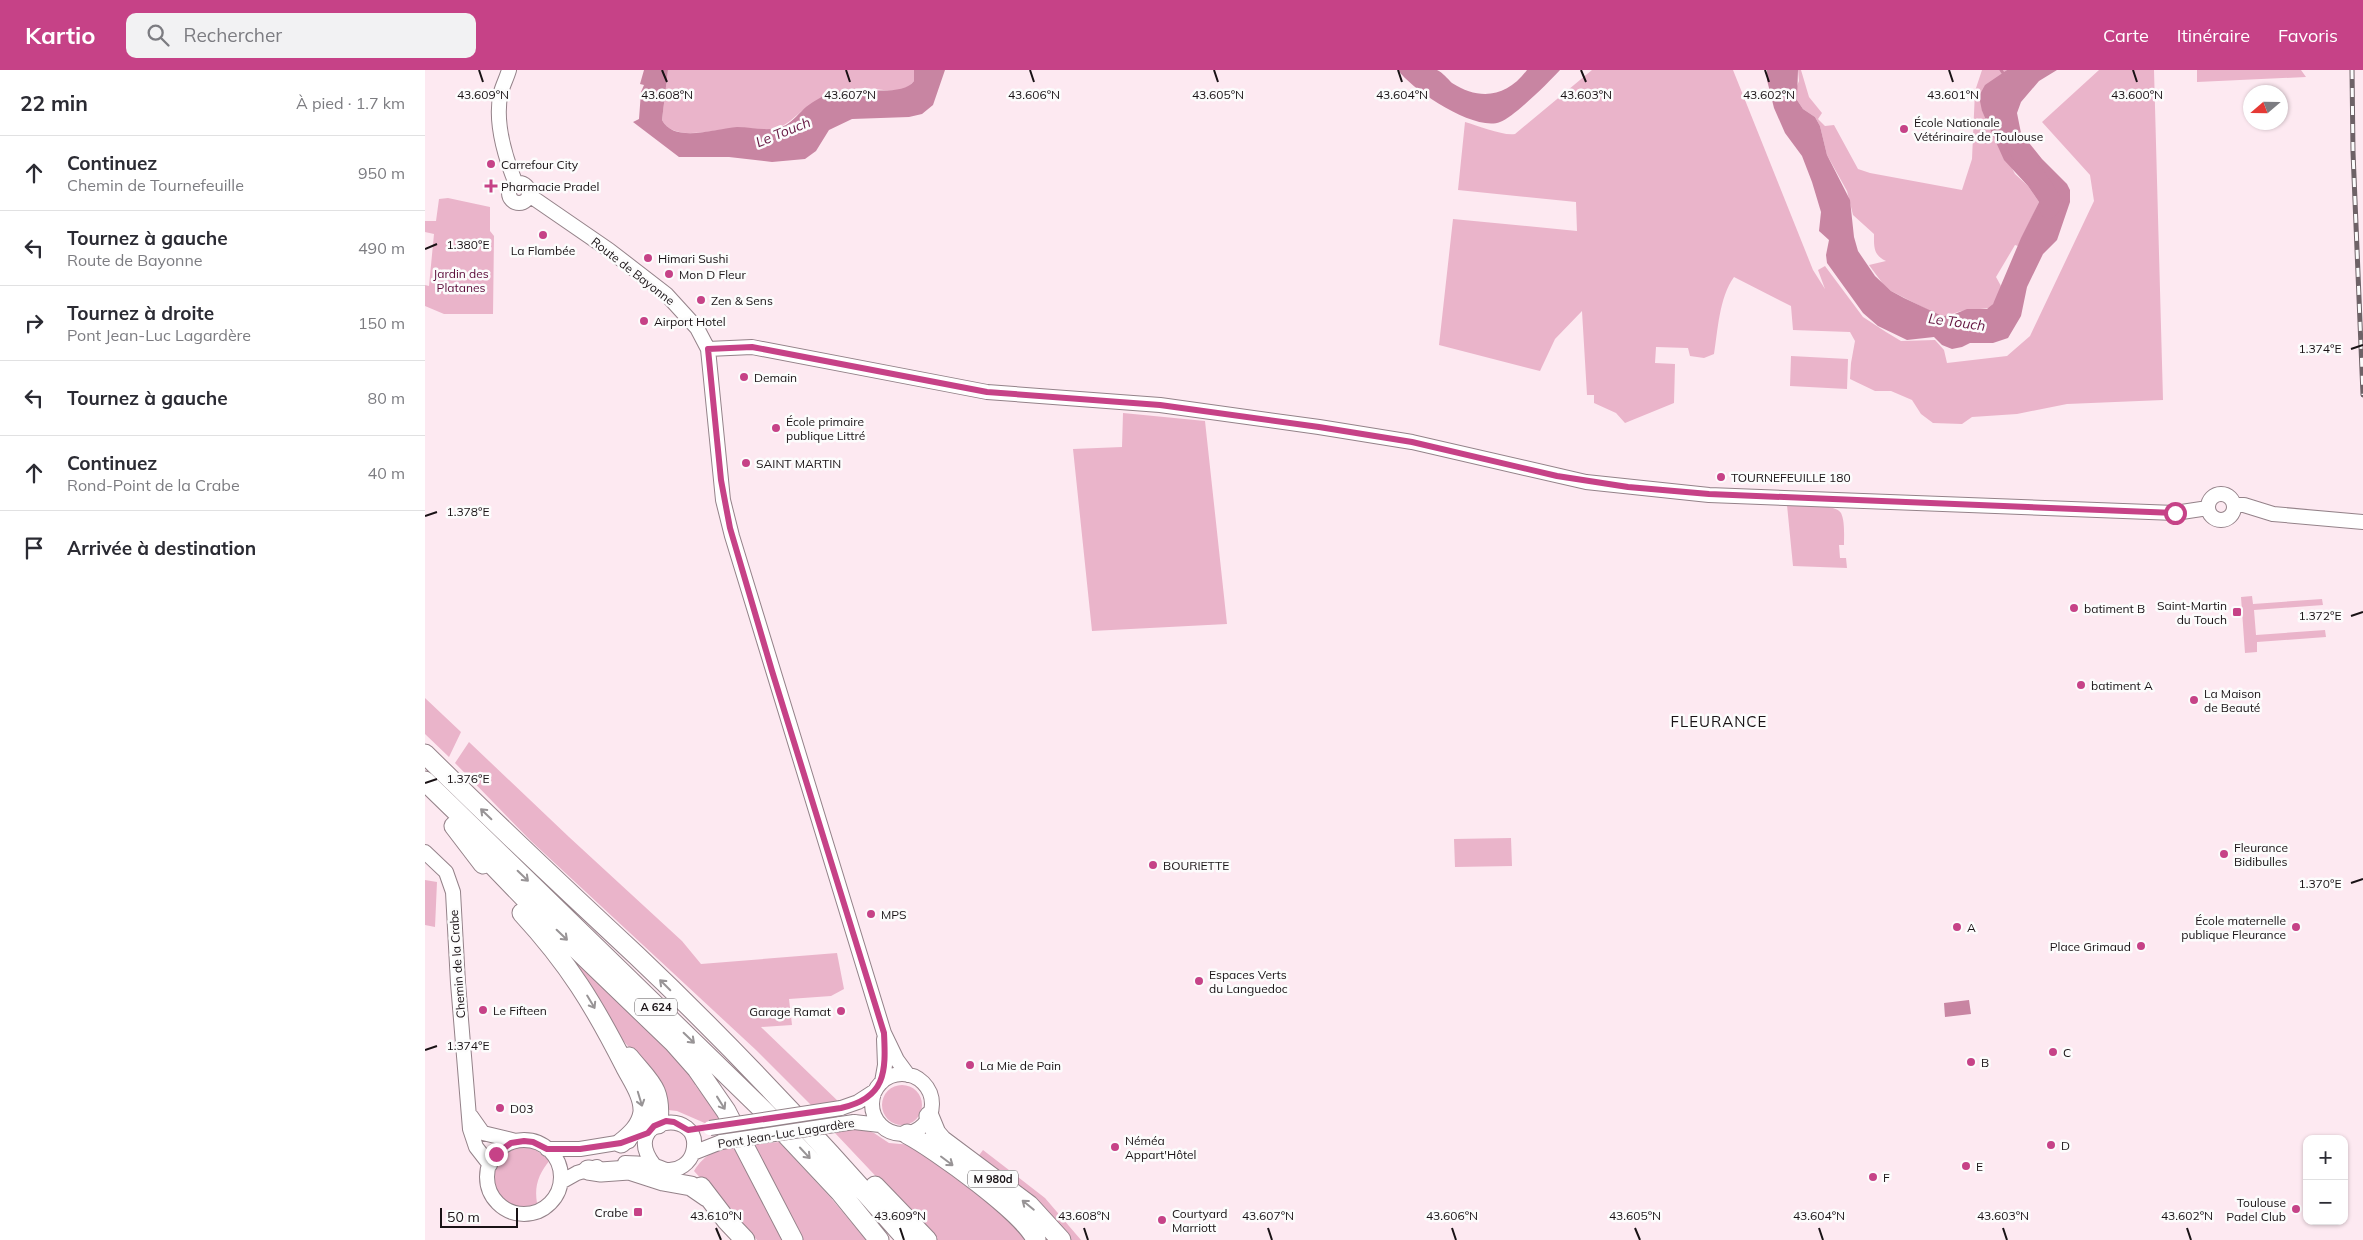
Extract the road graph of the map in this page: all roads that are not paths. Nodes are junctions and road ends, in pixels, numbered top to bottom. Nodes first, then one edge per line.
1 (509, 70) edge
2 (708, 349) junction
3 (2363, 522) edge
4 (425, 754) edge
5 (425, 781) edge
6 (425, 796) edge
7 (454, 826) junction
8 (425, 852) edge
9 (604, 1024) junction
10 (884, 1033) junction
11 (908, 1075) junction
12 (761, 1082) junction
13 (878, 1086) junction
14 (470, 1116) junction
15 (929, 1116) junction
16 (880, 1125) junction
17 (653, 1129) junction
18 (688, 1130) junction
19 (907, 1134) junction
20 (516, 1142) junction
21 (621, 1143) junction
22 (547, 1149) junction
23 (693, 1153) junction
24 (490, 1165) junction
25 (654, 1165) junction
26 (588, 1170) junction
27 (673, 1170) junction
28 (561, 1182) junction
29 (707, 1197) junction
30 (875, 1204) junction
31 (745, 1240) edge
32 (793, 1240) edge
33 (879, 1240) edge
34 (901, 1240) edge
35 (907, 1240) edge
36 (927, 1240) edge
37 (1036, 1240) edge
38 (1061, 1240) edge

1 - 2 street, Route de Bayonne
2 - 3 street
2 - 10 street, Route de Bayonne
12 -> 4 highway, A 624
5 -> 33 highway, A 624
6 - 7 highway
7 -> 9 highway
7 -> 32 highway
8 - 14 street, Chemin de la Crabe
9 - 17 highway
9 -> 21 highway
10 - 11 street, Route de Bayonne
10 - 13 street, Route de Bayonne
11 - 13 street
11 - 15 street
12 - 30 highway, A 624
12 - 36 highway
13 - 16 street
13 - 18 street, Pont Jean-Luc Lagardère, bridge
14 - 20 street
14 - 24 street, Chemin de la Crabe
15 - 19 street
38 -> 15 highway, M 980d
16 - 19 street
16 - 23 street, Pont Jean-Luc Lagardère, bridge
17 - 18 street
17 - 21 street
17 - 25 street
18 - 23 street
19 -> 37 highway
20 - 22 street
20 - 24 street
21 - 22 street
22 - 28 street
23 - 27 street
24 - 28 street
25 - 26 street
25 - 27 street
26 - 28 street
26 - 29 highway
27 - 29 highway
29 - 31 highway
30 - 34 highway, A 624
30 - 35 highway

